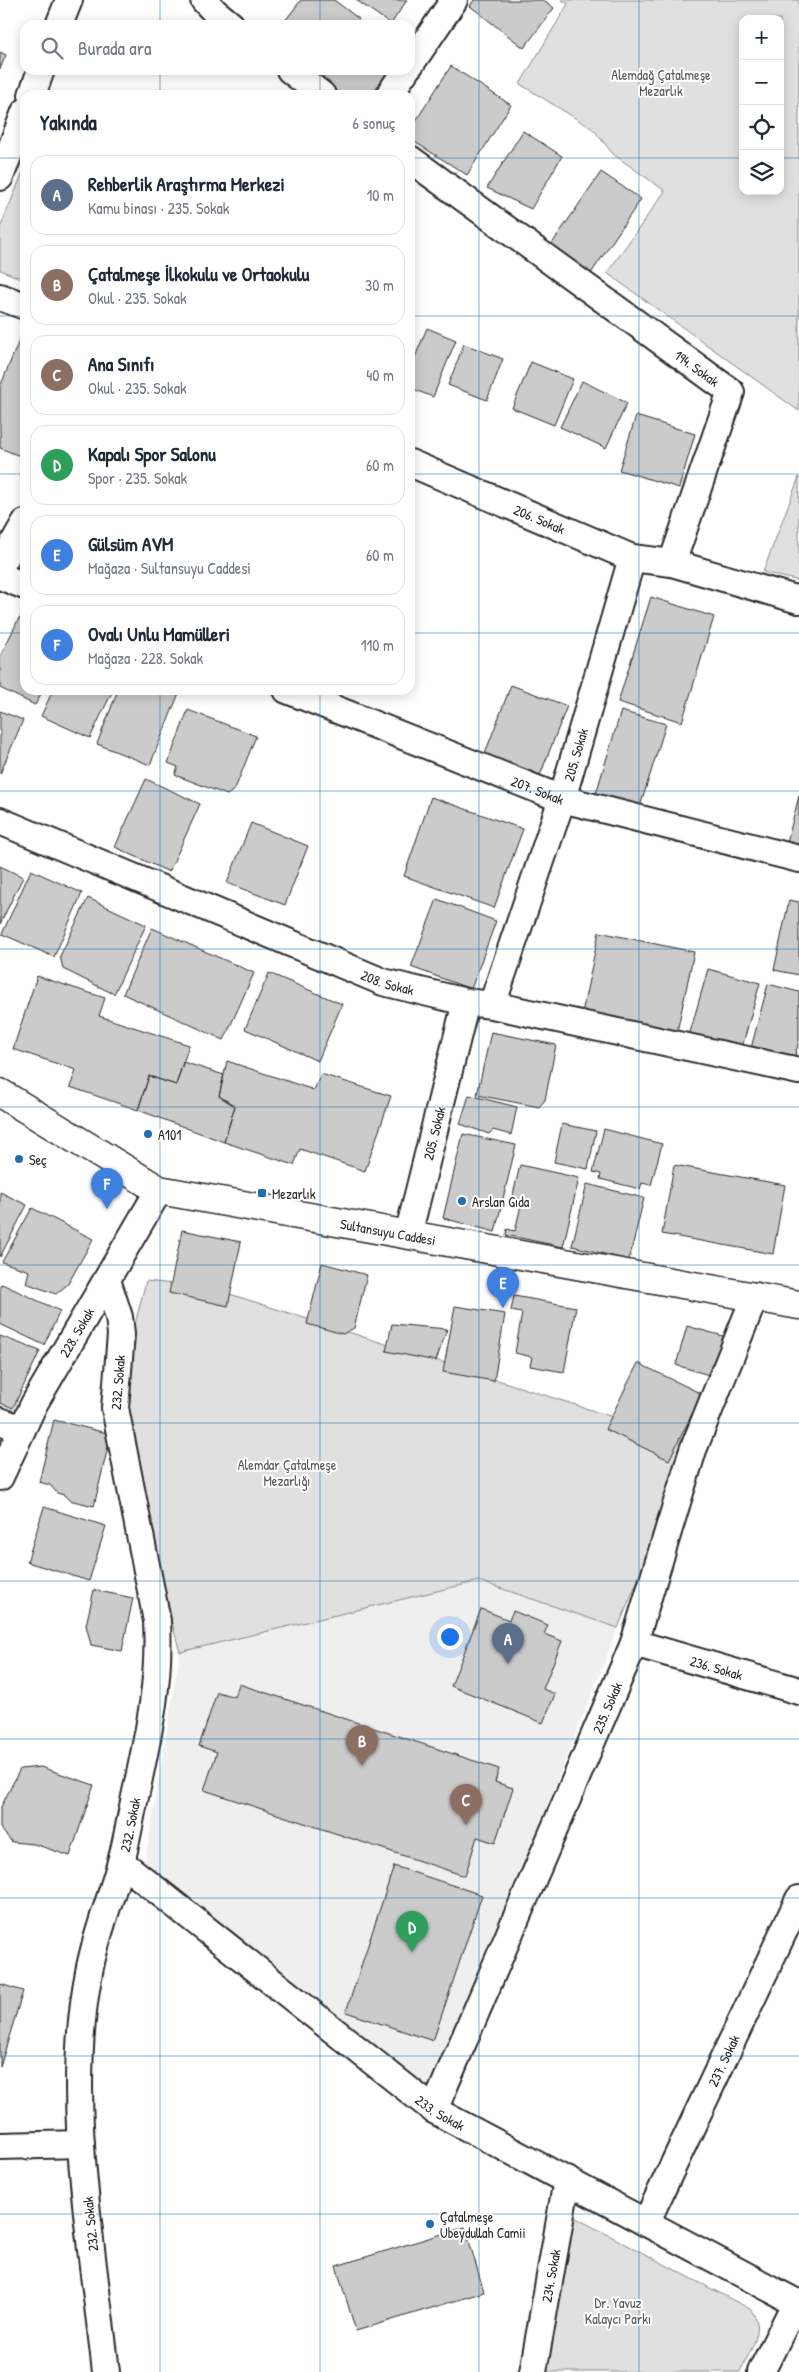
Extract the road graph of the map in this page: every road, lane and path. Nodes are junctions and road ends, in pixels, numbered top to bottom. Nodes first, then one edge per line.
1 (69, 0) edge
2 (204, 0) edge
3 (454, 0) edge
4 (61, 20) edge
5 (225, 20) edge
6 (415, 57) edge
7 (39, 75) edge
8 (296, 75) edge
9 (403, 75) edge
10 (34, 90) edge
11 (316, 90) edge
12 (392, 90) edge
13 (20, 119) edge
14 (7, 138) edge
15 (415, 163) edge
16 (0, 176) edge
17 (0, 297) edge
18 (20, 304) edge
19 (415, 465) edge
20 (20, 531) edge
21 (632, 558) junction
22 (672, 563) junction
23 (0, 567) edge
24 (0, 576) edge
25 (20, 584) edge
26 (799, 600) edge
27 (300, 695) edge
28 (562, 799) junction
29 (0, 822) edge
30 (799, 859) edge
31 (466, 1002) junction
32 (492, 1005) junction
33 (799, 1071) edge
34 (0, 1093) edge
35 (159, 1190) junction
36 (408, 1235) junction
37 (107, 1280) junction
38 (755, 1296) junction
39 (799, 1305) edge
40 (11, 1425) edge
41 (0, 1477) edge
42 (634, 1643) junction
43 (799, 1691) edge
44 (121, 1862) junction
45 (799, 1899) edge
46 (434, 2110) junction
47 (81, 2144) junction
48 (0, 2146) edge
49 (567, 2180) junction
50 (646, 2223) junction
51 (798, 2303) edge
52 (106, 2372) edge
53 (533, 2372) edge
54 (761, 2372) edge

1 - 4 street
2 - 5 street
3 - 6 street
7 - 10 street
8 - 11 street
9 - 12 street
13 - 14 street
14 - 16 street
15 - 22 street, 194. Sokak
17 - 18 street
19 - 21 street, 206. Sokak
20 - 23 street
21 - 22 street, 206. Sokak
21 - 28 street, 205. Sokak
22 - 26 street
24 - 25 street
27 - 28 street, 207. Sokak
28 - 30 street, 207. Sokak
28 - 32 street, 205. Sokak
29 - 31 street, 208. Sokak
31 - 32 street, 208. Sokak
31 - 36 street, 205. Sokak
32 - 33 street, 208. Sokak
34 - 35 street, Sultansuyu Caddesi
35 - 36 street, Sultansuyu Caddesi
35 - 37 street, 228. Sokak
36 - 38 street, Sultansuyu Caddesi
37 - 40 street, 228. Sokak
37 - 44 street, 232. Sokak
38 - 39 street, Sultansuyu Caddesi
38 - 42 street, 235. Sokak
40 - 41 street, 228. Sokak
42 - 43 street, 236. Sokak
42 - 46 street, 235. Sokak
44 - 46 street, 233. Sokak
44 - 47 street, 232. Sokak
45 - 50 street, 237. Sokak
46 - 49 street, 233. Sokak
47 - 48 street
47 - 52 street, 232. Sokak
49 - 50 street, 233. Sokak
49 - 53 street, 234. Sokak
50 - 51 street, 233. Sokak
51 - 54 street

